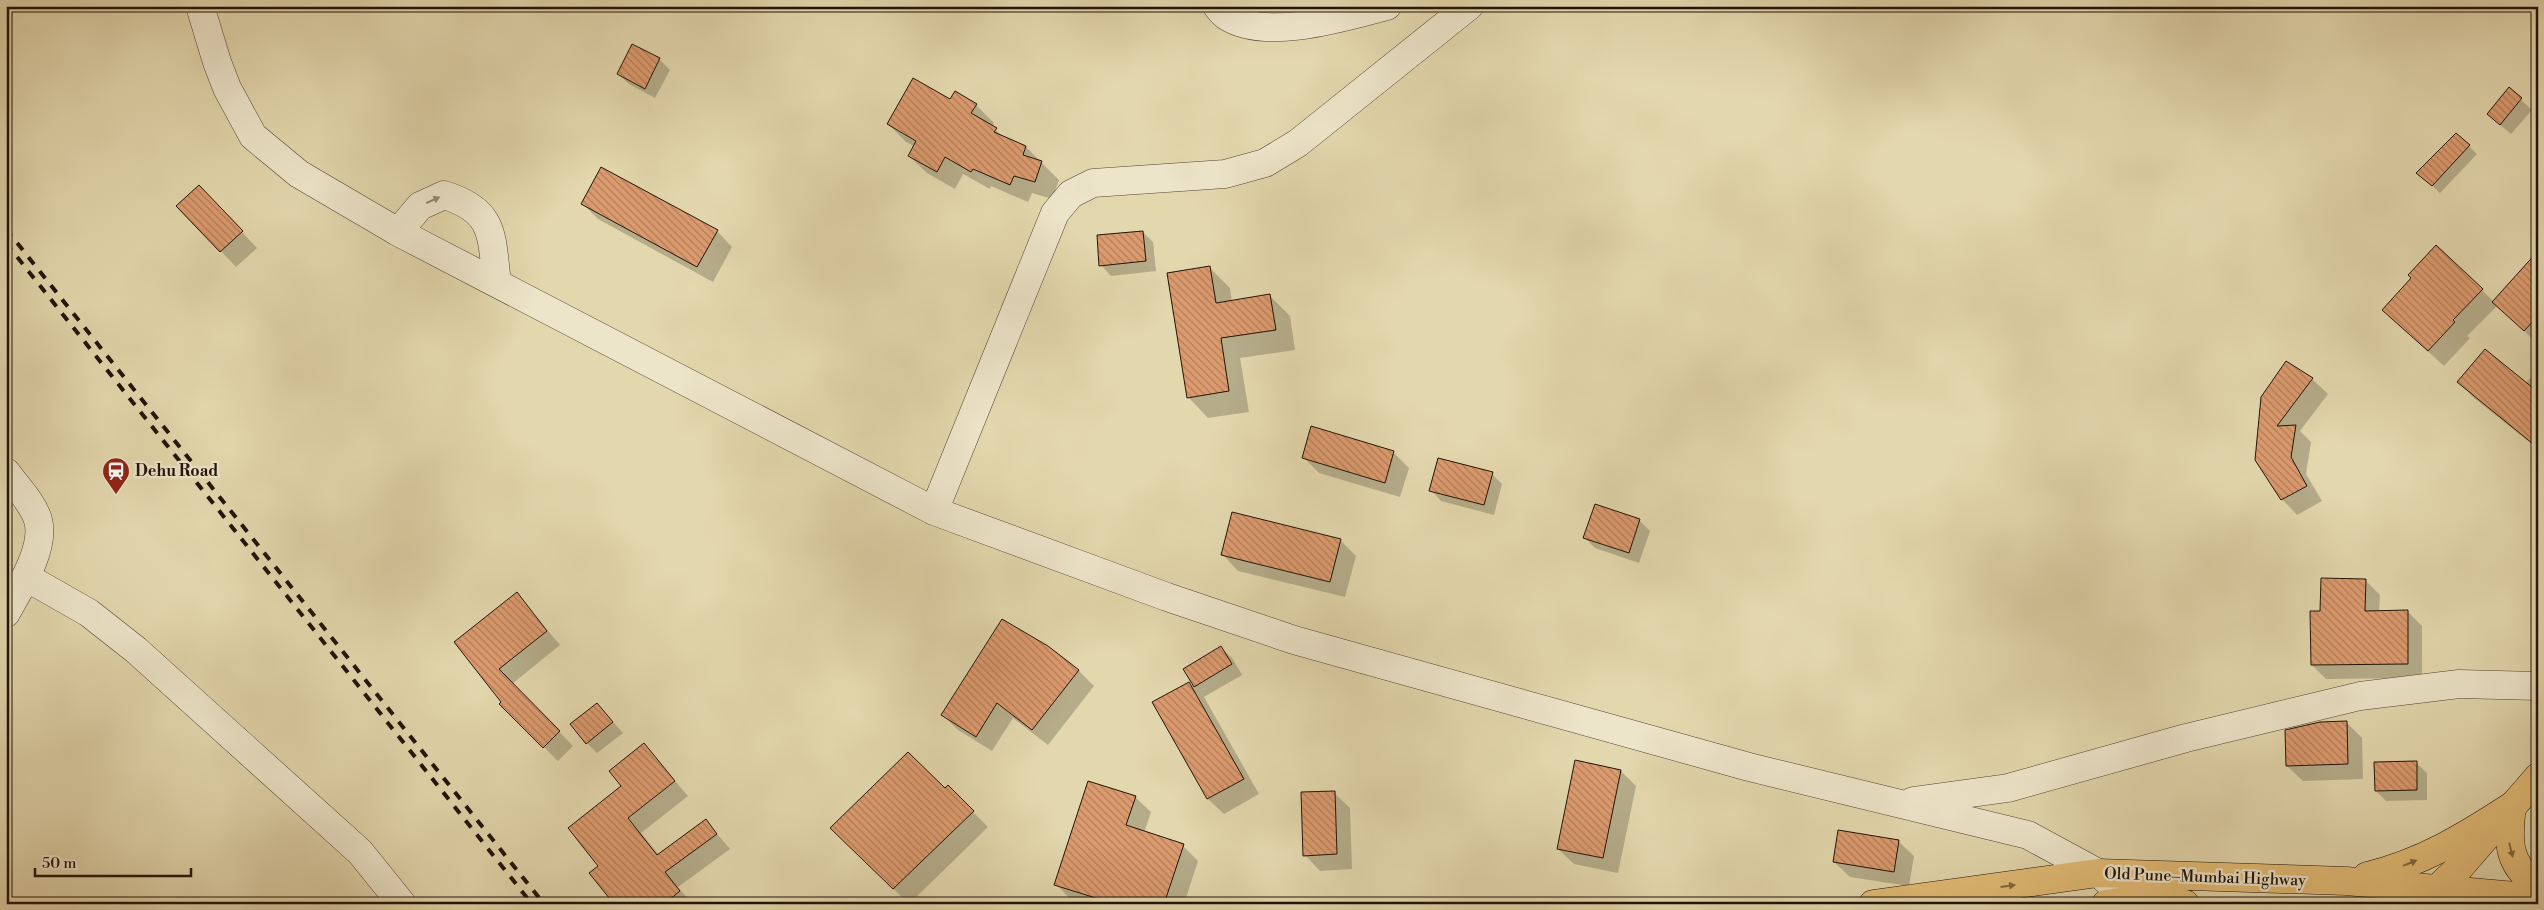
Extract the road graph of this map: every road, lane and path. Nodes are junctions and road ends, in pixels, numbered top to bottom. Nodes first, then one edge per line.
1 (200, 6) edge
2 (1217, 6) edge
3 (1387, 6) edge
4 (1469, 6) edge
5 (398, 232) junction
6 (497, 283) junction
7 (6, 472) edge
8 (934, 511) junction
9 (26, 577) junction
10 (6, 613) edge
11 (2538, 686) edge
12 (2538, 777) edge
13 (1899, 803) junction
14 (2512, 806) junction
15 (2098, 873) junction
16 (2346, 881) junction
17 (2538, 884) edge
18 (2437, 896) edge
19 (2538, 898) edge
20 (2118, 902) edge
21 (402, 904) edge
22 (1873, 904) edge
23 (2186, 904) edge

1 - 5 street
2 - 3 street
4 - 8 street
5 - 6 street
5 -> 6 street
6 - 8 street
7 - 9 street
8 - 13 street
9 - 10 street
9 - 21 street
11 - 13 street
12 - 14 main road
13 - 15 street
16 -> 14 main road
14 -> 17 main road
14 - 18 main road
15 - 16 main road, Old Pune–Mumbai Highway
15 - 20 street
22 -> 15 main road, Old Pune–Mumbai Highway
16 - 18 main road, Old Pune–Mumbai Highway
18 - 19 main road, Old Pune–Mumbai Highway
20 - 23 main road, Old Pune–Mumbai Highway

